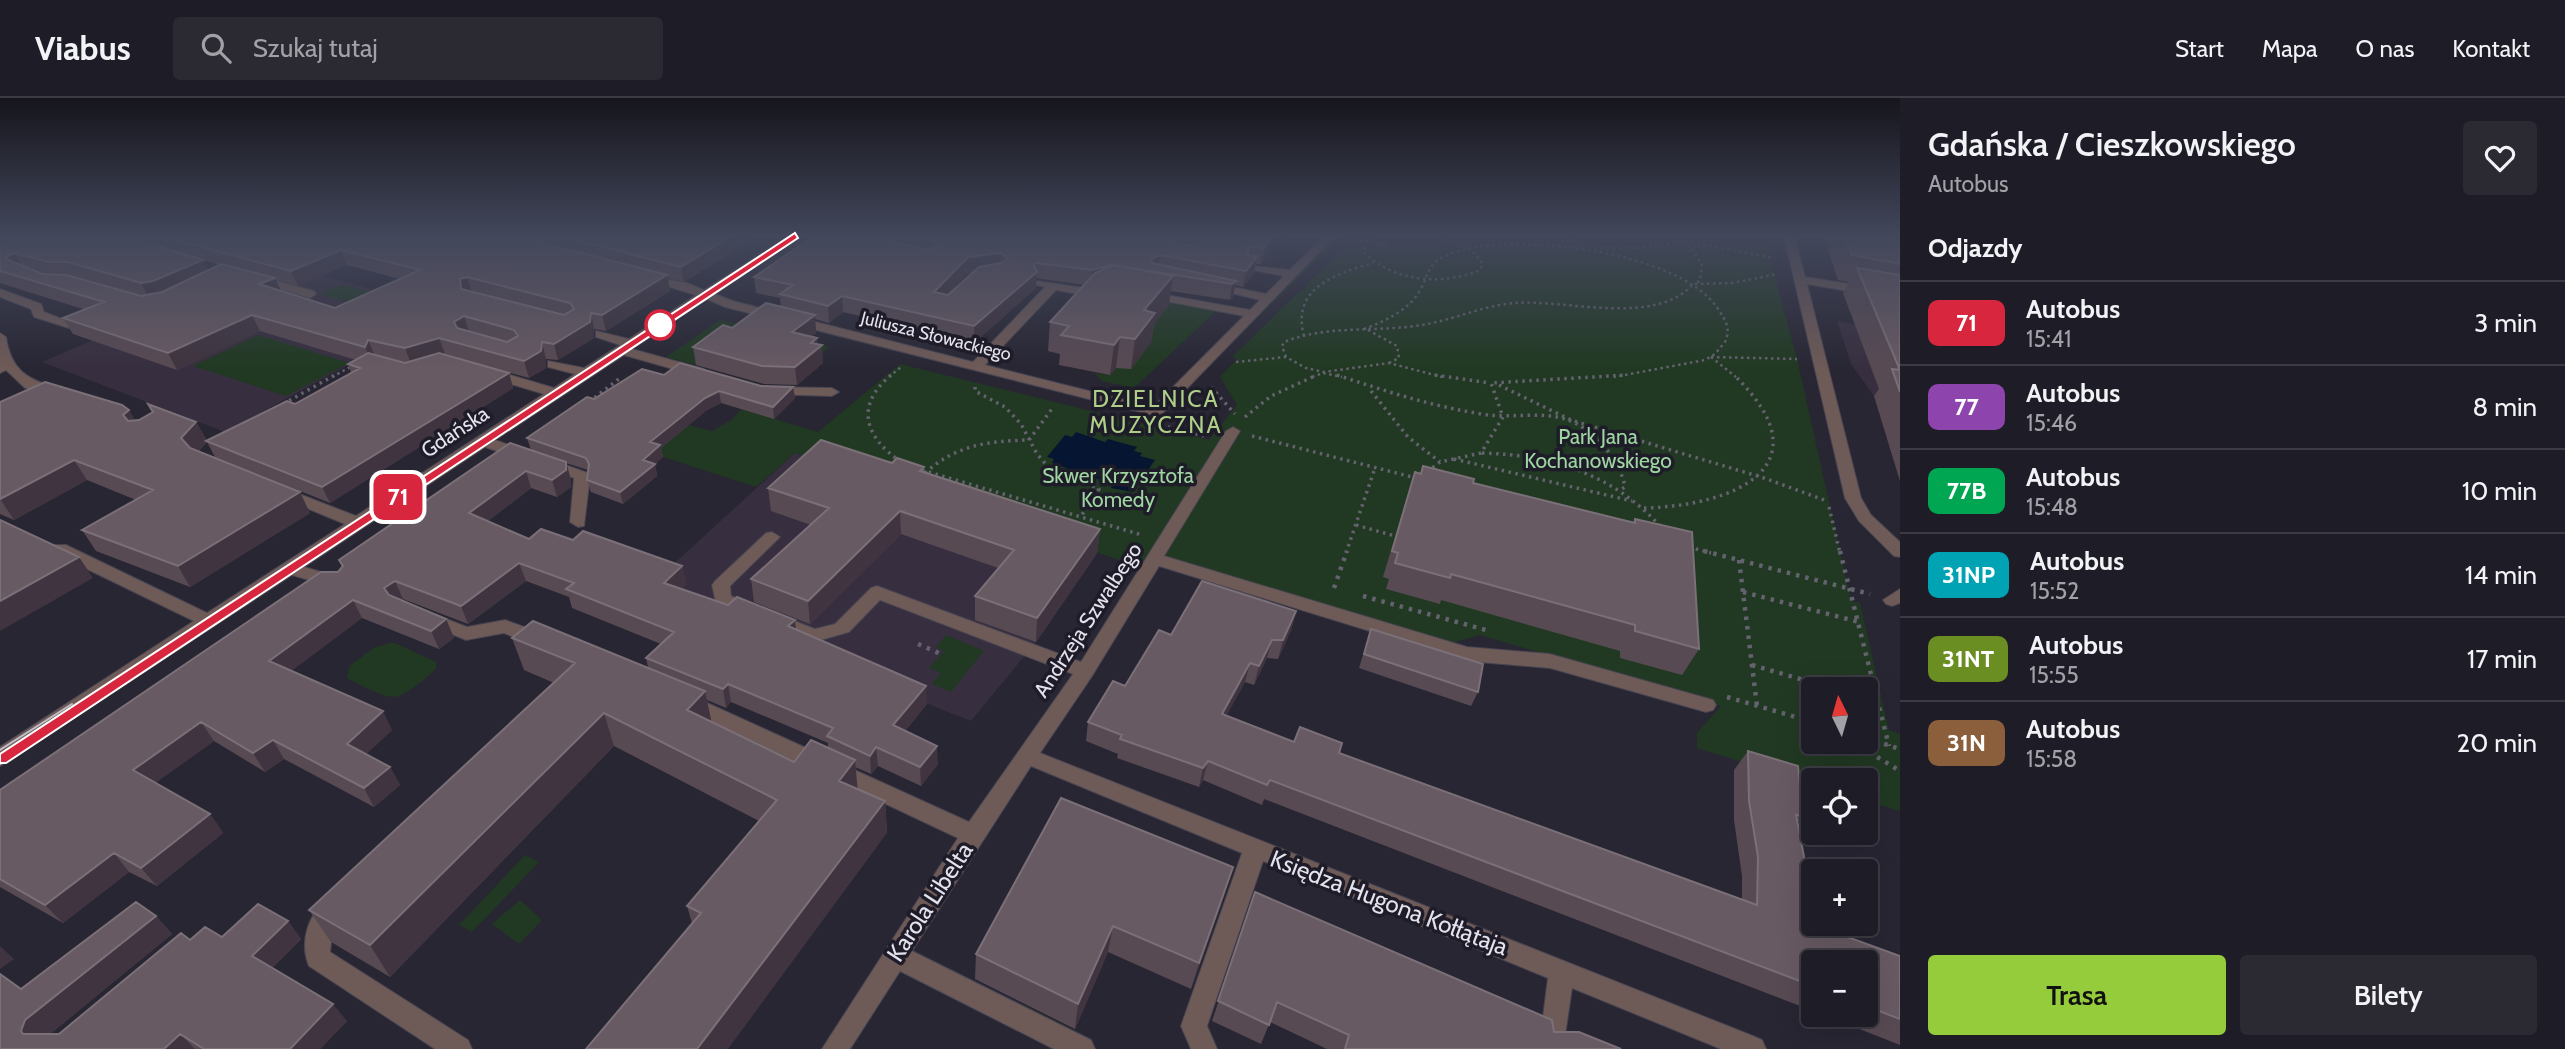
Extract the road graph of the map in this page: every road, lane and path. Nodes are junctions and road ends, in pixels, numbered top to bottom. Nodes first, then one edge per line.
1 (263, 280) edge
2 (658, 280) edge
3 (728, 280) edge
4 (1286, 280) edge
5 (1327, 280) edge
6 (1422, 280) edge
7 (1684, 280) edge
8 (1700, 280) edge
9 (1745, 280) edge
10 (1194, 283) edge
11 (1799, 283) junction
12 (1693, 284) junction
13 (1110, 287) edge
14 (1137, 292) edge
15 (0, 293) edge
16 (310, 294) dead end
17 (707, 294) junction
18 (1900, 296) edge
19 (1268, 298) junction
20 (1900, 303) edge
21 (1251, 314) junction
22 (69, 324) edge
23 (1364, 328) junction
24 (601, 334) edge
25 (1304, 336) junction
26 (0, 337) edge
27 (627, 347) junction
28 (1286, 357) junction
29 (1711, 357) junction
30 (1797, 359) dead end
31 (897, 360) dead end
32 (1230, 361) dead end
33 (357, 363) edge
34 (1389, 363) junction
35 (553, 364) edge
36 (1, 365) edge
37 (479, 370) edge
38 (975, 372) junction
39 (1324, 372) junction
40 (586, 373) junction
41 (712, 376) edge
42 (1210, 380) dead end
43 (1491, 383) junction
44 (754, 388) edge
45 (1371, 390) junction
46 (832, 392) dead end
47 (556, 393) junction
48 (66, 395) edge
49 (1059, 400) dead end
50 (273, 409) edge
51 (1156, 412) junction
52 (1503, 417) junction
53 (1569, 420) junction
54 (1233, 431) junction
55 (1029, 440) junction
56 (482, 442) junction
57 (1481, 453) junction
58 (1453, 458) junction
59 (1440, 462) junction
60 (906, 465) edge
61 (916, 468) edge
62 (1374, 468) junction
63 (927, 472) junction
64 (1758, 474) junction
65 (921, 477) edge
66 (1420, 478) junction
67 (1427, 480) edge
68 (264, 486) edge
69 (1620, 490) junction
70 (1828, 500) dead end
71 (1636, 502) junction
72 (1644, 508) junction
73 (1081, 517) junction
74 (578, 522) dead end
75 (358, 523) junction
76 (1355, 524) junction
77 (1664, 531) edge
78 (1395, 536) edge
79 (772, 537) dead end
80 (47, 543) edge
81 (1682, 545) edge
82 (1160, 551) junction
83 (1900, 552) edge
84 (1739, 560) junction
85 (289, 568) junction
86 (340, 584) edge
87 (1321, 584) dead end
88 (1334, 588) junction
89 (1851, 589) junction
90 (1348, 591) dead end
91 (1743, 592) junction
92 (1361, 595) dead end
93 (1896, 598) edge
94 (404, 607) edge
95 (207, 621) junction
96 (1858, 622) junction
97 (1493, 632) dead end
98 (918, 644) dead end
99 (556, 648) edge
100 (941, 654) dead end
101 (1752, 665) junction
102 (1085, 671) junction
103 (1872, 677) edge
104 (1801, 679) edge
105 (671, 695) edge
106 (1712, 700) joint
107 (1878, 701) edge
108 (1757, 706) junction
109 (1801, 719) edge
110 (1878, 742) edge
111 (1889, 746) junction
112 (1900, 749) edge
113 (1872, 754) edge
114 (1027, 756) junction
115 (0, 758) edge
116 (1900, 771) edge
117 (974, 835) junction
118 (1255, 850) junction
119 (345, 898) edge
120 (896, 956) junction
121 (1562, 971) junction
122 (1551, 1046) edge
123 (459, 1049) edge
124 (835, 1049) edge
125 (1082, 1049) edge
126 (1204, 1049) edge
127 (1753, 1049) edge

1 - 16 street
2 - 17 street, Juliusza Słowackiego
3 - 17 street, Gdańska
4 - 19 street
5 - 25 path
6 - 23 path
7 - 12 path
8 - 12 path
9 - 12 path
10 - 19 street
11 - 18 street
11 - 20 street
11 - 83 street
12 - 23 path
12 - 29 path
13 - 38 street
14 - 21 street
15 - 22 street
17 - 27 street, Gdańska
17 - 38 street, Juliusza Słowackiego
19 - 21 street
21 - 51 street
23 - 25 path
23 - 34 path
24 - 27 street
25 - 28 path
26 - 36 street
27 - 40 street, Gdańska
27 - 41 street
28 - 32 path
28 - 39 path
29 - 30 path
29 - 43 path
29 - 64 path
31 - 60 path
33 - 50 path
34 - 39 path
34 - 43 path
35 - 40 street
36 - 48 street
37 - 47 street
38 - 51 street, Juliusza Słowackiego
38 - 55 path
39 - 42 path
39 - 45 path
40 - 47 street, Gdańska
43 - 52 path
43 - 53 path
44 - 46 street
45 - 52 path
45 - 59 path
47 - 56 street, Gdańska
49 - 55 path
51 - 54 path
52 - 53 path
52 - 57 path
53 - 64 path
53 - 69 path
54 - 62 path
54 - 82 street, Andrzeja Szwalbego
55 - 63 path
55 - 73 path
56 - 74 street
56 - 75 street, Gdańska
57 - 58 path
57 - 69 path
58 - 59 path
58 - 71 path
59 - 66 path
61 - 63 path
62 - 66 path
62 - 76 path
63 - 65 path
63 - 73 path
64 - 70 path
64 - 72 path
66 - 67 path
68 - 75 street
69 - 71 path
71 - 72 path
72 - 77 path
73 - 82 path
75 - 85 street, Gdańska
76 - 78 path
76 - 88 path
79 - 102 street
80 - 95 street
81 - 84 path
82 - 102 street, Andrzeja Szwalbego
82 - 106 street
84 - 89 path
84 - 91 path
85 - 86 street
85 - 95 street, Gdańska
87 - 88 path
88 - 90 path
89 - 93 path
89 - 96 path
91 - 96 path
91 - 101 path
92 - 97 path
94 - 99 street
95 - 115 street, Gdańska
96 - 103 path
98 - 100 path
101 - 104 path
101 - 108 path
102 - 114 street, Andrzeja Szwalbego
105 - 117 street
106 - 108 path
107 - 111 path
108 - 109 path
110 - 111 path
111 - 112 path
113 - 116 path
114 - 117 street, Karola Libelta
114 - 118 street, Księdza Hugona Kołłątaja
117 - 120 street, Karola Libelta
118 - 121 street, Księdza Hugona Kołłątaja
118 - 126 street
119 - 123 street
120 - 124 street, Karola Libelta
120 - 125 street
121 - 122 street
121 - 127 street, Księdza Hugona Kołłątaja

